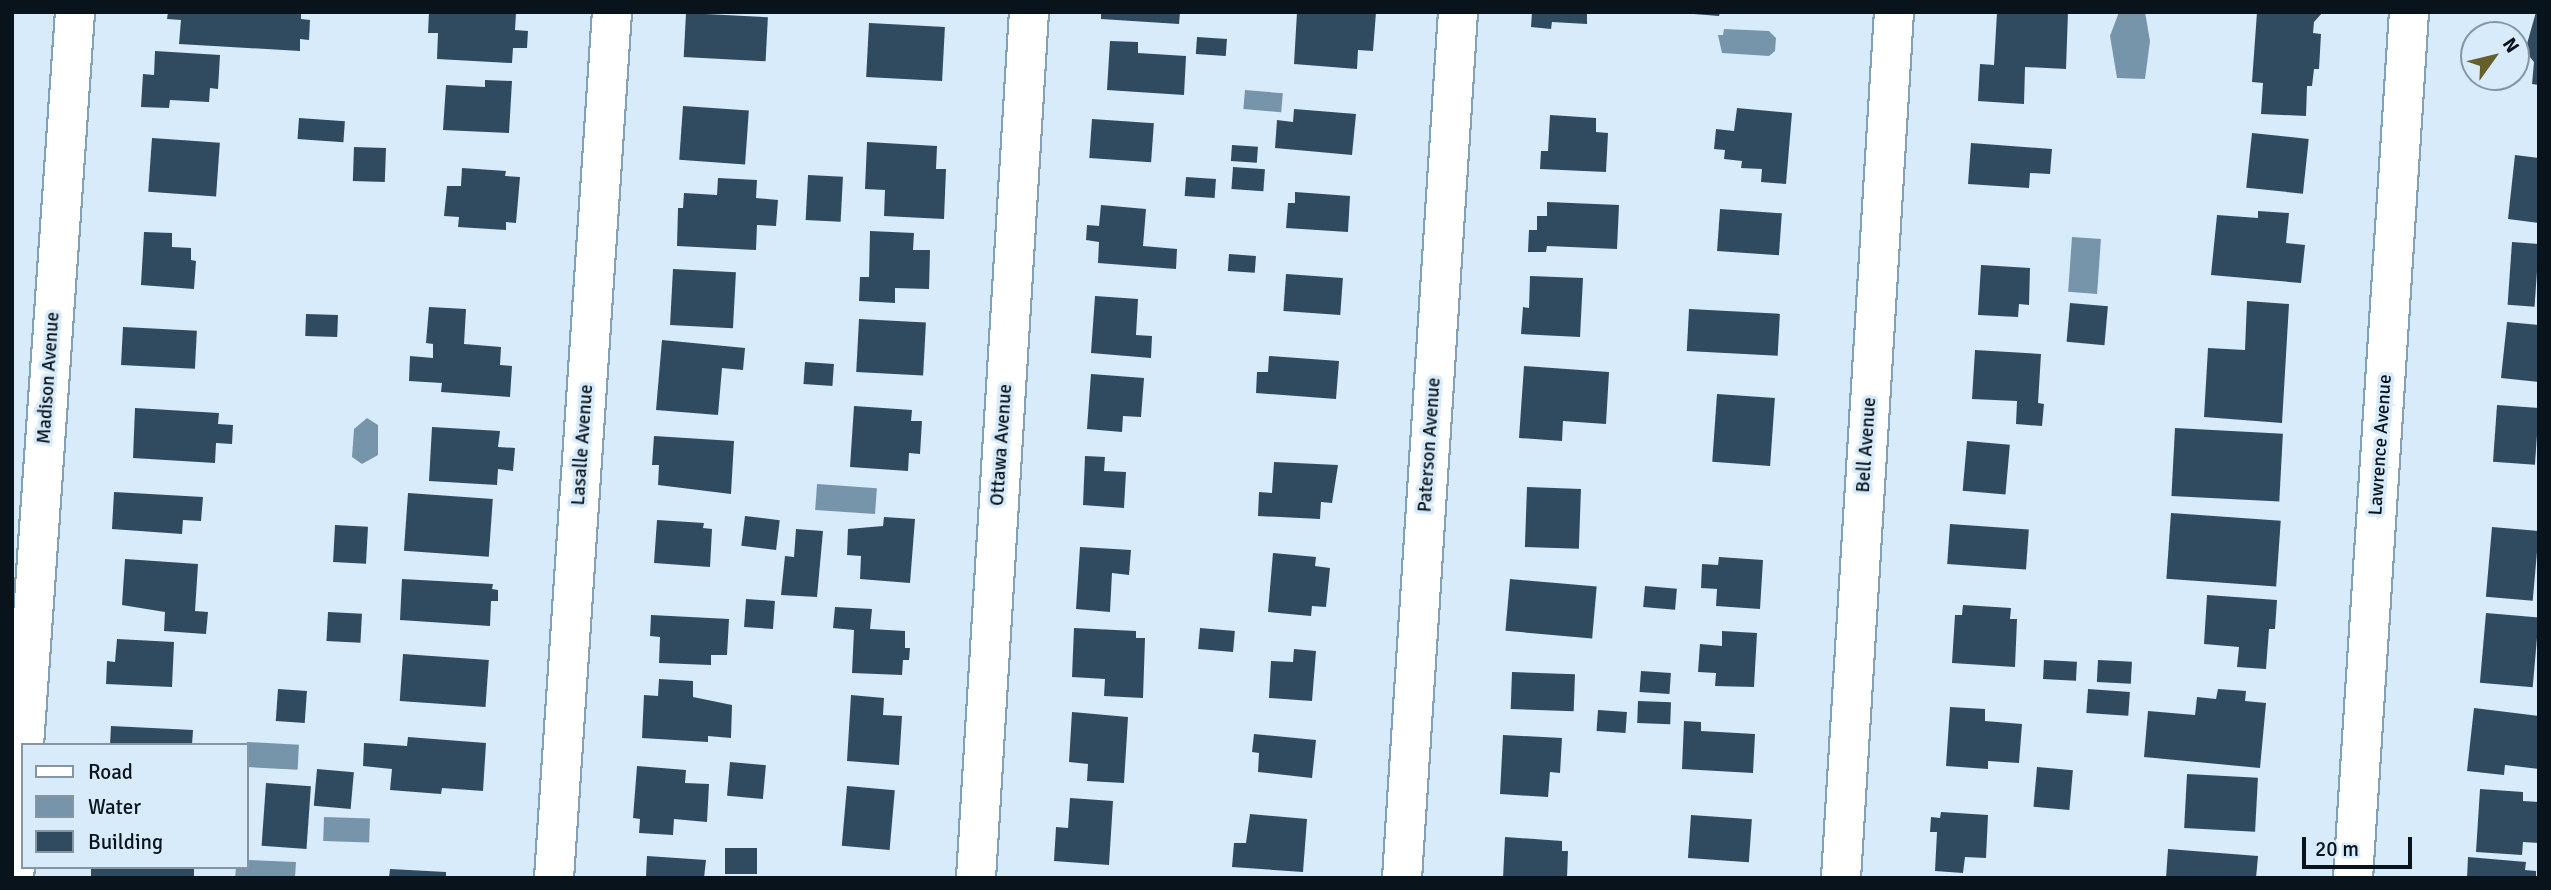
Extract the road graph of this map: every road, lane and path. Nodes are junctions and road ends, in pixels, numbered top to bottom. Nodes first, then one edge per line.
1 (75, 12) edge
2 (612, 12) edge
3 (1029, 12) edge
4 (1458, 12) edge
5 (1894, 12) edge
6 (2409, 12) edge
7 (24, 743) edge
8 (21, 785) edge
9 (14, 878) edge
10 (554, 878) edge
11 (976, 878) edge
12 (1402, 878) edge
13 (1840, 878) edge
14 (2353, 878) edge

1 - 7 street, Madison Avenue
2 - 10 street, Lasalle Avenue
3 - 11 street, Ottawa Avenue
4 - 12 street, Paterson Avenue
5 - 13 street, Bell Avenue
6 - 14 street, Lawrence Avenue
8 - 9 street

